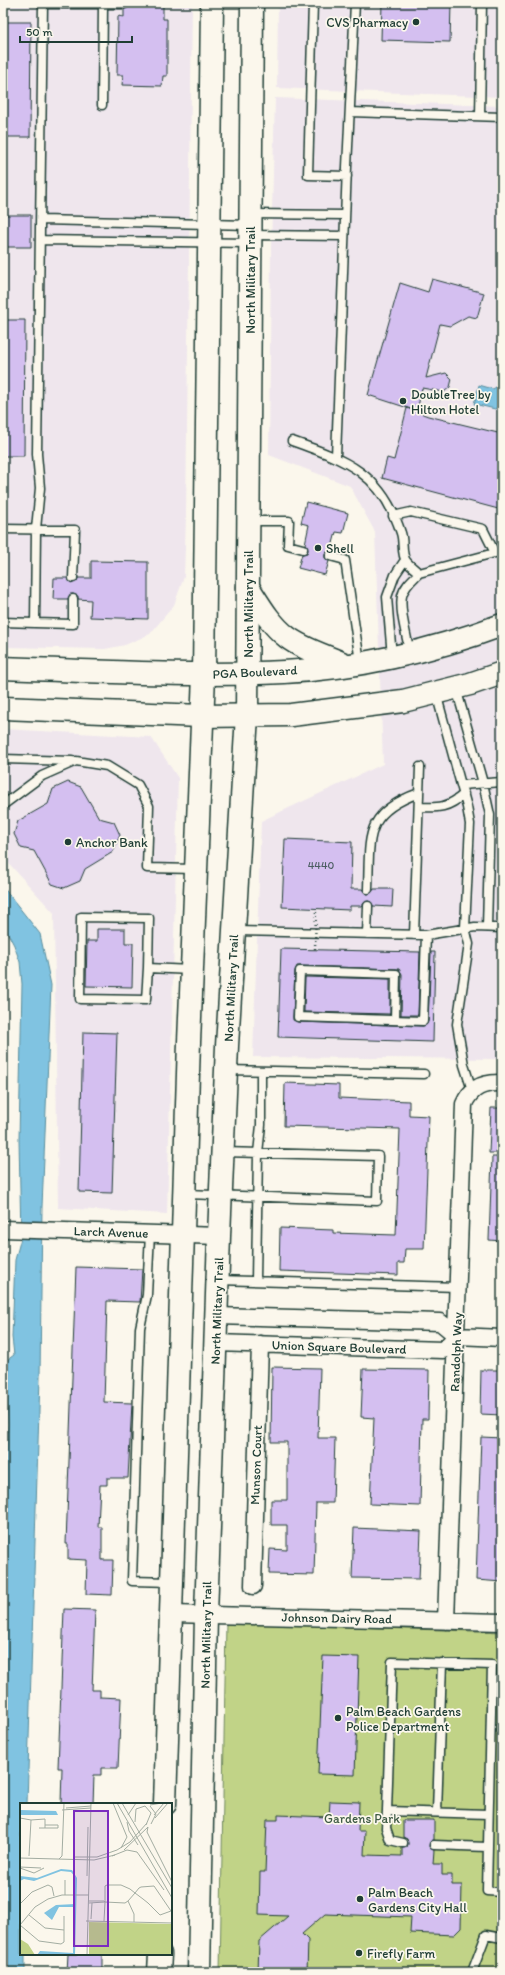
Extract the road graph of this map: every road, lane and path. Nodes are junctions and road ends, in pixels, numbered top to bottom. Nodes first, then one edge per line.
1 (43, 3) edge
2 (212, 3) edge
3 (252, 3) edge
4 (313, 3) edge
5 (355, 3) edge
6 (482, 3) edge
7 (103, 4) junction
8 (124, 4) dead end
9 (102, 105) dead end
10 (350, 112) junction
11 (480, 116) junction
12 (502, 117) edge
13 (346, 176) junction
14 (345, 215) junction
15 (41, 220) junction
16 (251, 229) junction
17 (210, 233) junction
18 (344, 236) junction
19 (41, 240) junction
20 (292, 441) dead end
21 (336, 457) junction
22 (394, 516) junction
23 (248, 521) junction
24 (3, 529) edge
25 (36, 529) junction
26 (303, 549) dead end
27 (498, 552) edge
28 (330, 556) dead end
29 (405, 560) junction
30 (419, 573) junction
31 (73, 578) dead end
32 (248, 588) junction
33 (73, 599) dead end
34 (3, 622) edge
35 (35, 623) junction
36 (502, 625) edge
37 (401, 655) junction
38 (354, 664) junction
39 (3, 668) edge
40 (247, 673) junction
41 (502, 673) edge
42 (204, 675) junction
43 (446, 690) junction
44 (3, 708) edge
45 (247, 715) junction
46 (201, 716) junction
47 (3, 759) edge
48 (76, 761) junction
49 (420, 767) dead end
50 (502, 782) edge
51 (483, 783) junction
52 (461, 785) junction
53 (419, 793) junction
54 (464, 794) junction
55 (3, 806) edge
56 (419, 807) junction
57 (195, 869) junction
58 (368, 889) dead end
59 (368, 906) dead end
60 (316, 908) dead end
61 (487, 927) junction
62 (465, 928) junction
63 (502, 928) edge
64 (234, 931) junction
65 (367, 934) junction
66 (414, 935) junction
67 (426, 935) junction
68 (315, 950) dead end
69 (148, 968) junction
70 (192, 970) junction
71 (396, 1020) junction
72 (226, 1070) junction
73 (262, 1070) junction
74 (424, 1074) dead end
75 (502, 1083) edge
76 (474, 1089) junction
77 (223, 1152) junction
78 (258, 1153) junction
79 (186, 1194) junction
80 (221, 1196) junction
81 (258, 1197) junction
82 (3, 1229) edge
83 (150, 1233) junction
84 (184, 1234) junction
85 (219, 1236) junction
86 (218, 1280) junction
87 (256, 1281) junction
88 (458, 1287) junction
89 (216, 1316) junction
90 (457, 1336) junction
91 (502, 1338) edge
92 (216, 1343) junction
93 (260, 1344) junction
94 (173, 1582) junction
95 (253, 1586) dead end
96 (172, 1614) junction
97 (206, 1615) junction
98 (446, 1621) junction
99 (502, 1622) edge
100 (442, 1663) junction
101 (165, 1803) edge
102 (387, 1811) junction
103 (437, 1812) junction
104 (488, 1814) junction
105 (403, 1843) dead end
106 (434, 1845) dead end
107 (487, 1847) junction
108 (502, 1892) edge
109 (502, 1938) edge
110 (160, 1955) edge
111 (160, 1972) edge
112 (199, 1972) edge
113 (472, 1972) edge

1 - 7 lane
1 - 15 lane
2 - 17 main road
3 - 16 main road, North Military Trail
4 - 13 lane
5 - 10 lane
6 - 11 lane
7 - 8 lane
7 - 9 lane
10 - 11 lane
10 - 13 lane
11 - 12 lane
13 - 14 lane
14 - 16 lane
14 - 18 lane
15 - 17 lane
15 - 19 lane
16 - 17 lane
16 - 17 lane
16 - 18 lane
16 - 23 main road, North Military Trail
17 - 19 lane
17 - 42 main road
18 - 21 lane
19 - 25 lane
20 - 21 lane
21 - 22 lane
22 - 27 lane
22 - 29 lane
23 - 26 lane
23 - 32 main road, North Military Trail
24 - 25 lane
25 - 31 lane
25 - 35 lane
27 - 30 lane
28 - 38 lane
29 - 30 lane
29 - 37 lane
30 - 37 lane
32 - 38 main road
32 - 40 main road, North Military Trail
33 - 35 lane
34 - 35 lane
36 - 37 main road, PGA Boulevard
37 - 38 main road, PGA Boulevard
38 - 40 main road, PGA Boulevard
39 - 42 main road, PGA Boulevard
40 - 42 main road, PGA Boulevard
40 - 45 main road, North Military Trail
41 - 43 main road
42 - 46 main road
43 - 45 main road
43 - 51 lane
43 - 52 lane
44 - 46 main road
45 - 46 main road
45 - 64 main road, North Military Trail
46 - 57 main road
47 - 48 lane
48 - 55 lane
48 - 57 lane
49 - 53 lane
50 - 51 lane
51 - 52 lane
51 - 61 lane
52 - 54 lane
53 - 56 lane
53 - 58 lane
54 - 56 lane
54 - 62 lane
56 - 66 lane
57 - 70 main road
59 - 65 lane
60 - 68 path, bridge
61 - 62 lane
61 - 63 lane
62 - 67 lane
62 - 76 lane
64 - 65 lane
64 - 72 main road, North Military Trail
65 - 66 lane
66 - 67 lane
67 - 71 lane
69 - 69 lane
69 - 70 lane
70 - 79 main road
71 - 71 lane
72 - 73 lane
72 - 77 main road, North Military Trail
73 - 74 lane
73 - 78 lane
75 - 76 street
76 - 88 street, Randolph Way
77 - 78 lane
77 - 80 main road, North Military Trail
78 - 81 lane
78 - 81 lane
79 - 80 lane
79 - 84 main road
80 - 81 lane
80 - 85 main road, North Military Trail
81 - 87 lane
82 - 83 street, Larch Avenue
83 - 84 street, Larch Avenue
83 - 94 lane
84 - 85 street, Larch Avenue
84 - 94 main road
85 - 86 main road, North Military Trail
86 - 87 lane
86 - 89 main road, North Military Trail
87 - 88 lane
88 - 90 street, Randolph Way
89 - 90 street, Union Square Boulevard
89 - 92 main road, North Military Trail
90 - 91 street
90 - 93 street, Union Square Boulevard
90 - 98 street, Randolph Way
92 - 93 street, Union Square Boulevard
92 - 97 main road, North Military Trail
93 - 95 street, Munson Court
94 - 96 main road
96 - 97 street, Johnson Dairy Road
96 - 101 main road
97 - 98 street, Johnson Dairy Road
97 - 112 main road, North Military Trail
98 - 99 street, Johnson Dairy Road
100 - 102 lane
100 - 103 lane
100 - 104 lane
102 - 103 lane
102 - 105 lane
103 - 104 lane
104 - 107 lane
106 - 107 lane
107 - 108 lane
109 - 113 lane
110 - 111 main road

